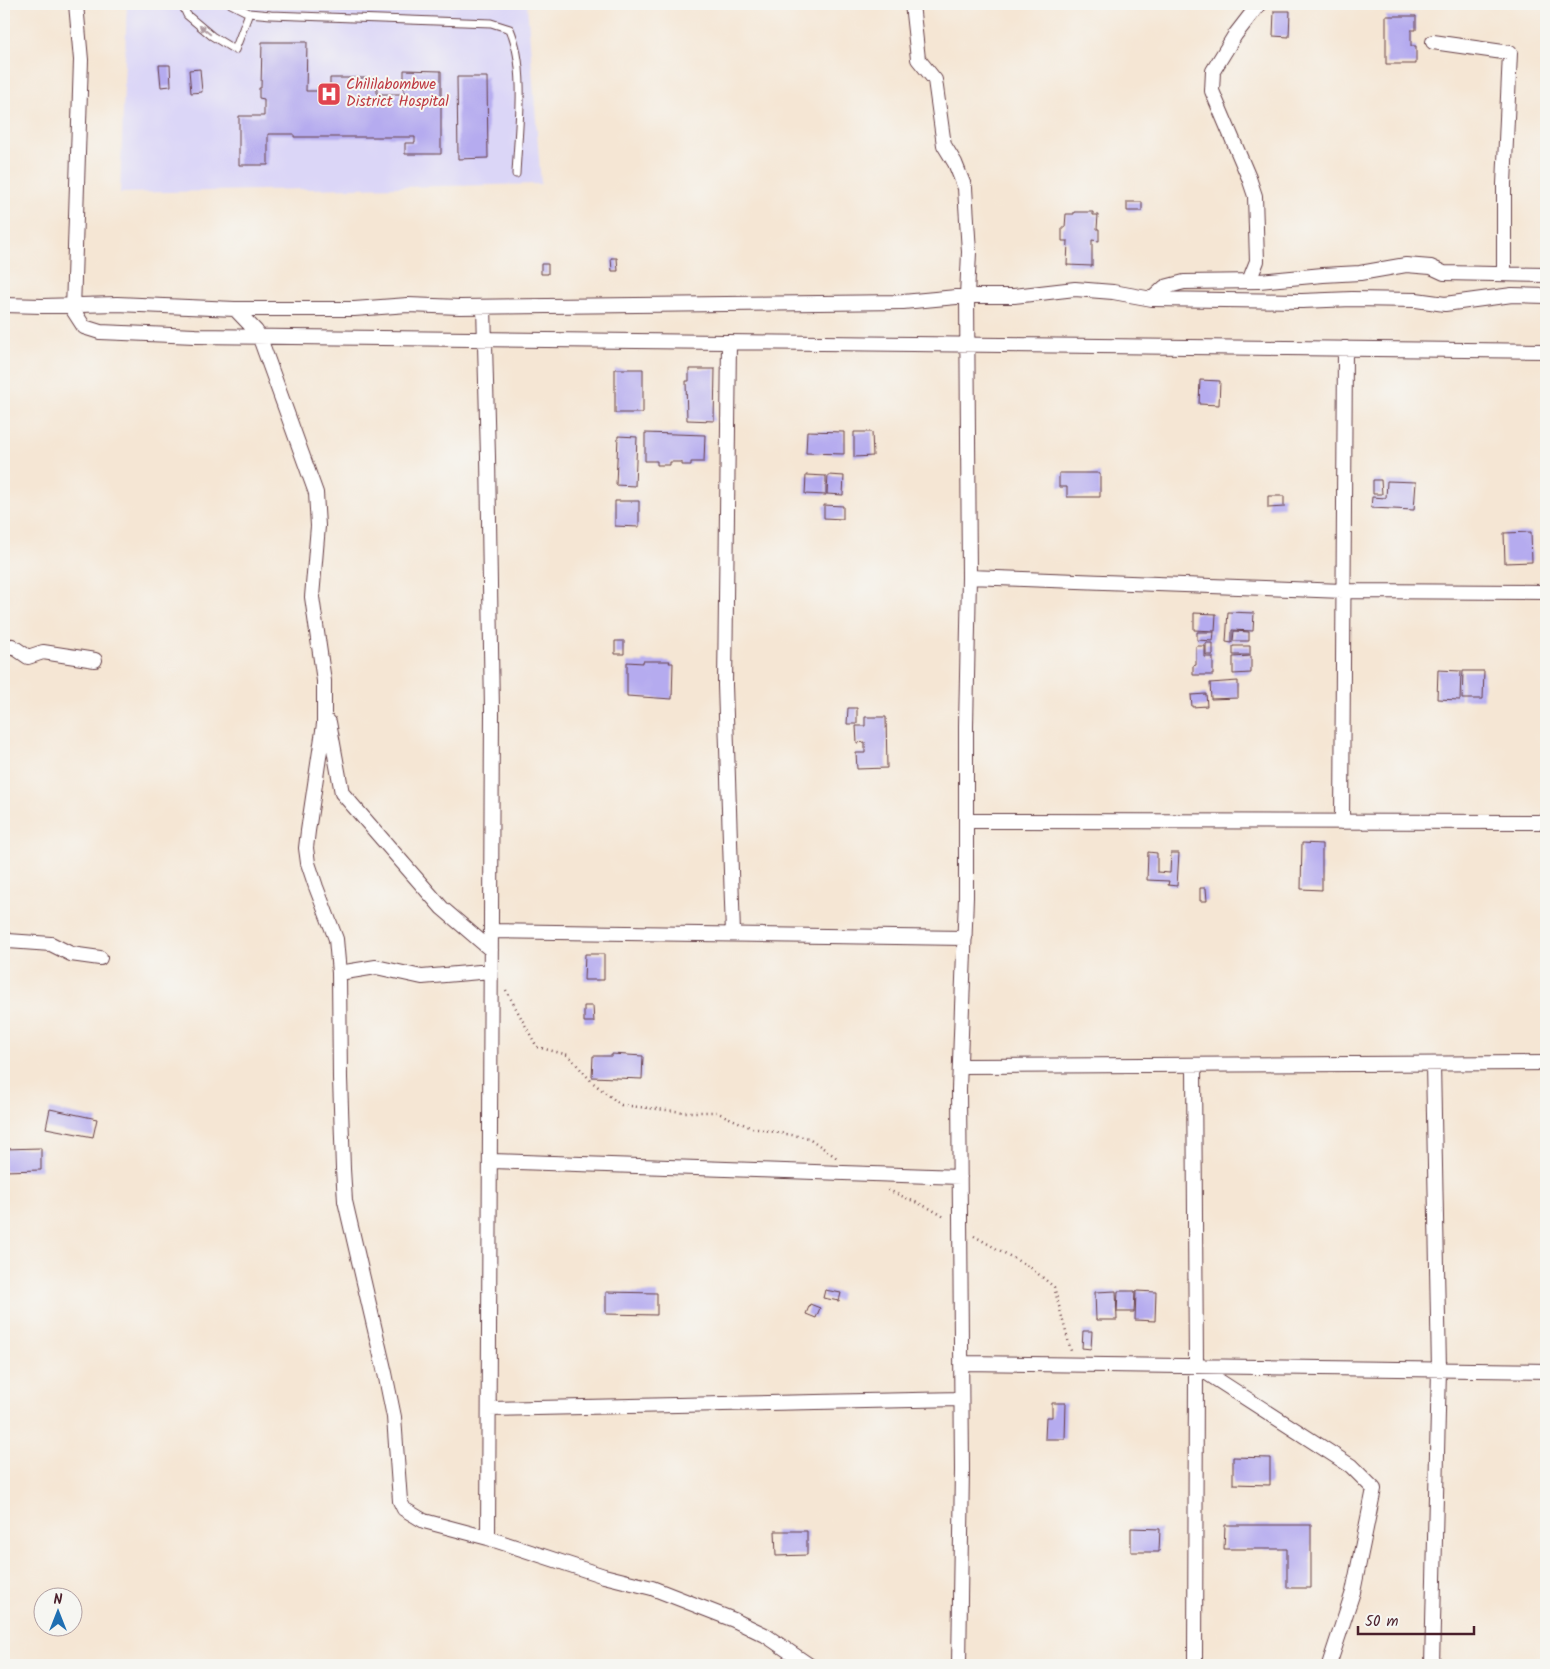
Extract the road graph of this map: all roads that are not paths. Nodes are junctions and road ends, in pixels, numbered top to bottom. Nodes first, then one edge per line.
1 (76, 4) edge
2 (182, 4) edge
3 (231, 4) edge
4 (912, 4) edge
5 (1259, 4) edge
6 (248, 13) junction
7 (1433, 42) dead end
8 (516, 174) dead end
9 (1504, 274) junction
10 (1546, 275) edge
11 (1249, 281) junction
12 (967, 296) junction
13 (1546, 296) edge
14 (1152, 299) junction
15 (4, 305) edge
16 (74, 305) junction
17 (484, 307) junction
18 (235, 309) junction
19 (259, 336) junction
20 (484, 339) junction
21 (729, 342) junction
22 (967, 344) junction
23 (1345, 348) junction
24 (1546, 351) edge
25 (969, 578) junction
26 (1343, 591) junction
27 (1546, 592) edge
28 (4, 651) edge
29 (95, 660) dead end
30 (324, 697) junction
31 (966, 821) junction
32 (1342, 822) junction
33 (1546, 822) edge
34 (491, 931) junction
35 (733, 934) junction
36 (965, 938) junction
37 (5, 940) edge
38 (491, 950) junction
39 (100, 958) dead end
40 (491, 971) junction
41 (339, 973) junction
42 (1546, 1063) edge
43 (1433, 1064) junction
44 (1194, 1065) junction
45 (960, 1066) junction
46 (491, 1160) junction
47 (960, 1177) junction
48 (961, 1363) junction
49 (1196, 1366) junction
50 (1439, 1370) junction
51 (1546, 1371) edge
52 (961, 1399) junction
53 (489, 1409) junction
54 (488, 1538) junction
55 (809, 1665) edge
56 (959, 1665) edge
57 (1195, 1665) edge
58 (1329, 1665) edge
59 (1432, 1665) edge

1 - 16 street
6 -> 2 lane
3 - 6 lane
4 - 12 street
5 - 11 street
6 - 8 lane
7 - 9 street
9 - 10 street
9 - 11 street
11 - 14 street
12 - 14 street
12 - 17 street
12 - 22 street
13 - 14 street
15 - 16 street
16 - 18 street
16 - 19 street
17 - 18 street
17 - 20 street
18 - 19 street
19 - 20 street
19 - 30 street
20 - 21 street
20 - 34 street
21 - 22 street
21 - 35 street
22 - 23 street
22 - 25 street
23 - 24 street
23 - 26 street
25 - 26 street
25 - 31 street
26 - 27 street
26 - 32 street
28 - 29 street
30 - 38 street
30 - 41 street
31 - 32 street
31 - 36 street
32 - 33 street
34 - 35 street
34 - 38 street
35 - 36 street
36 - 45 street
37 - 39 street
38 - 40 street
40 - 41 street
40 - 46 street
41 - 54 street
42 - 43 street
43 - 44 street
43 - 50 street
44 - 45 street
44 - 49 street
45 - 47 street
46 - 47 street
46 - 53 street
47 - 48 street
48 - 49 street
48 - 52 street
49 - 50 street
49 - 57 street
49 - 58 street
50 - 51 street
50 - 59 street
52 - 53 street
52 - 56 street
53 - 54 street
54 - 55 street

